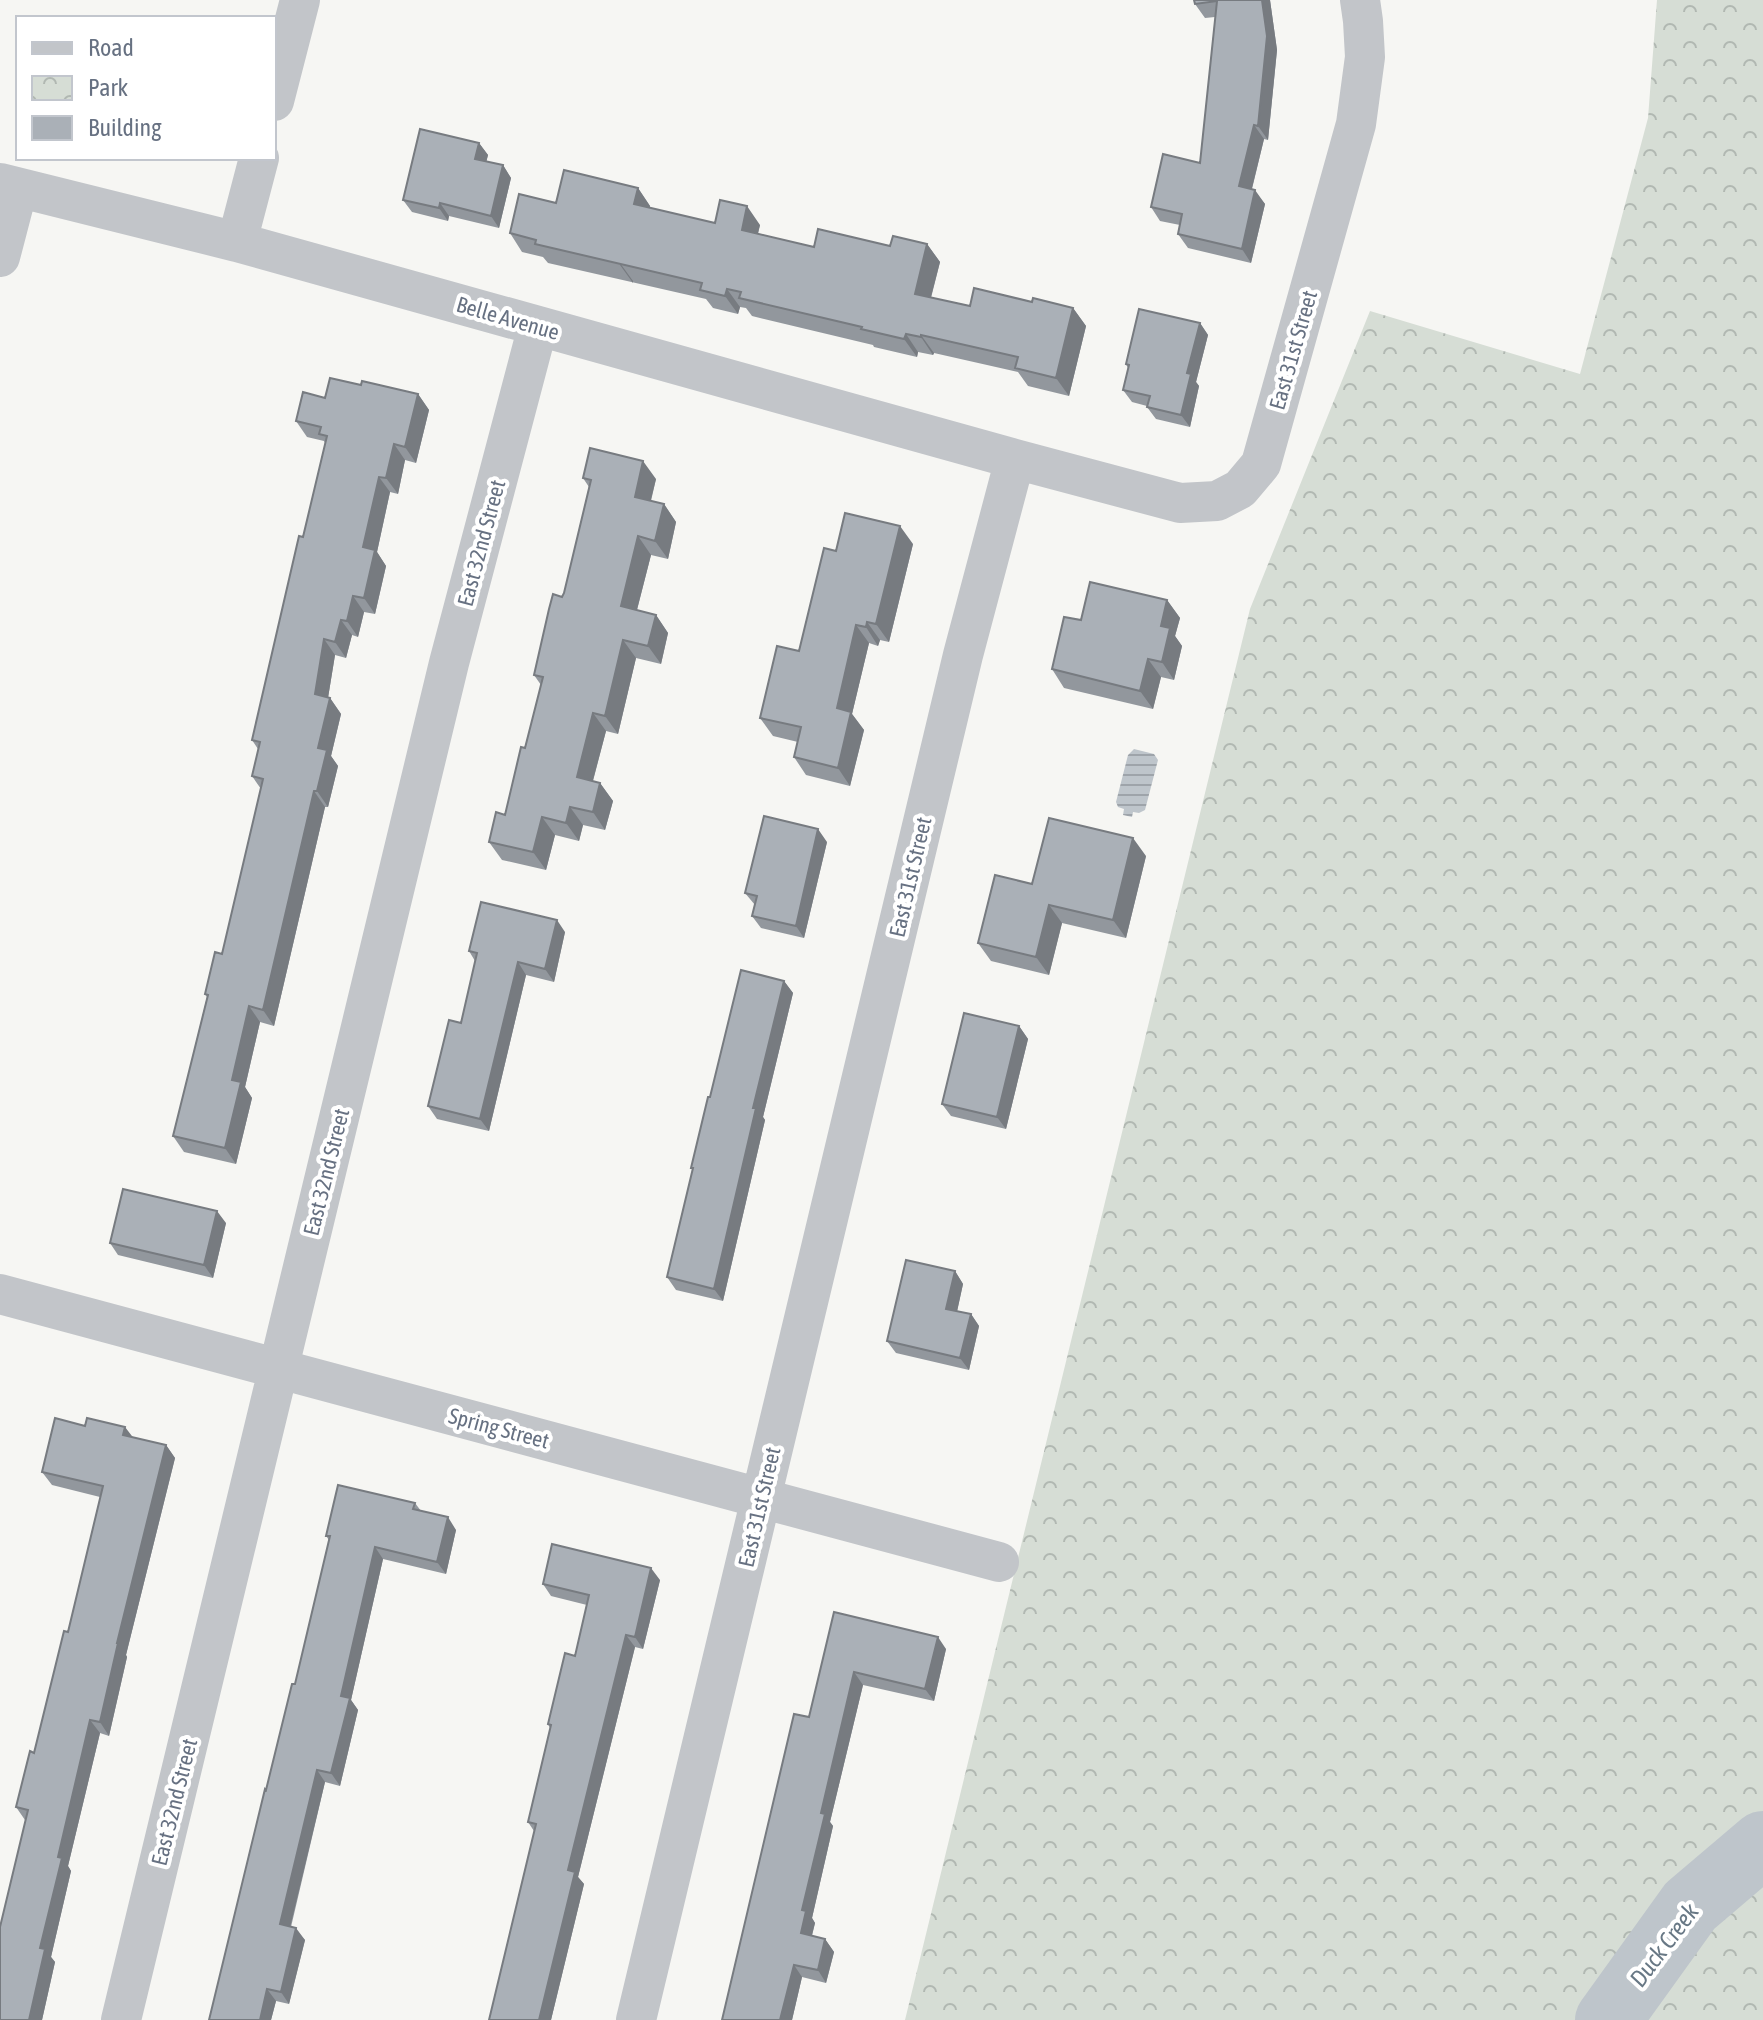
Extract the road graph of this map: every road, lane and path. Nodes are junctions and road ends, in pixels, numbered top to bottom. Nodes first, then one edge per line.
1 (300, 0) edge
2 (1360, 0) edge
3 (276, 93) edge
4 (258, 160) edge
5 (9, 186) edge
6 (237, 242) junction
7 (0, 257) edge
8 (538, 326) junction
9 (1015, 459) junction
10 (0, 1294) edge
11 (279, 1369) junction
12 (761, 1498) junction
13 (999, 1562) dead end
14 (121, 2020) edge
15 (636, 2020) edge

1 - 3 street
2 - 9 street, East 31st Street
4 - 6 street
5 - 6 street, Belle Avenue
5 - 7 street
6 - 8 street, Belle Avenue
8 - 9 street, Belle Avenue
8 - 11 street, East 32nd Street
9 - 12 street, East 31st Street
10 - 11 street, Spring Street
11 - 12 street, Spring Street
11 - 14 street, East 32nd Street
12 - 13 street, Spring Street
12 - 15 street, East 31st Street

